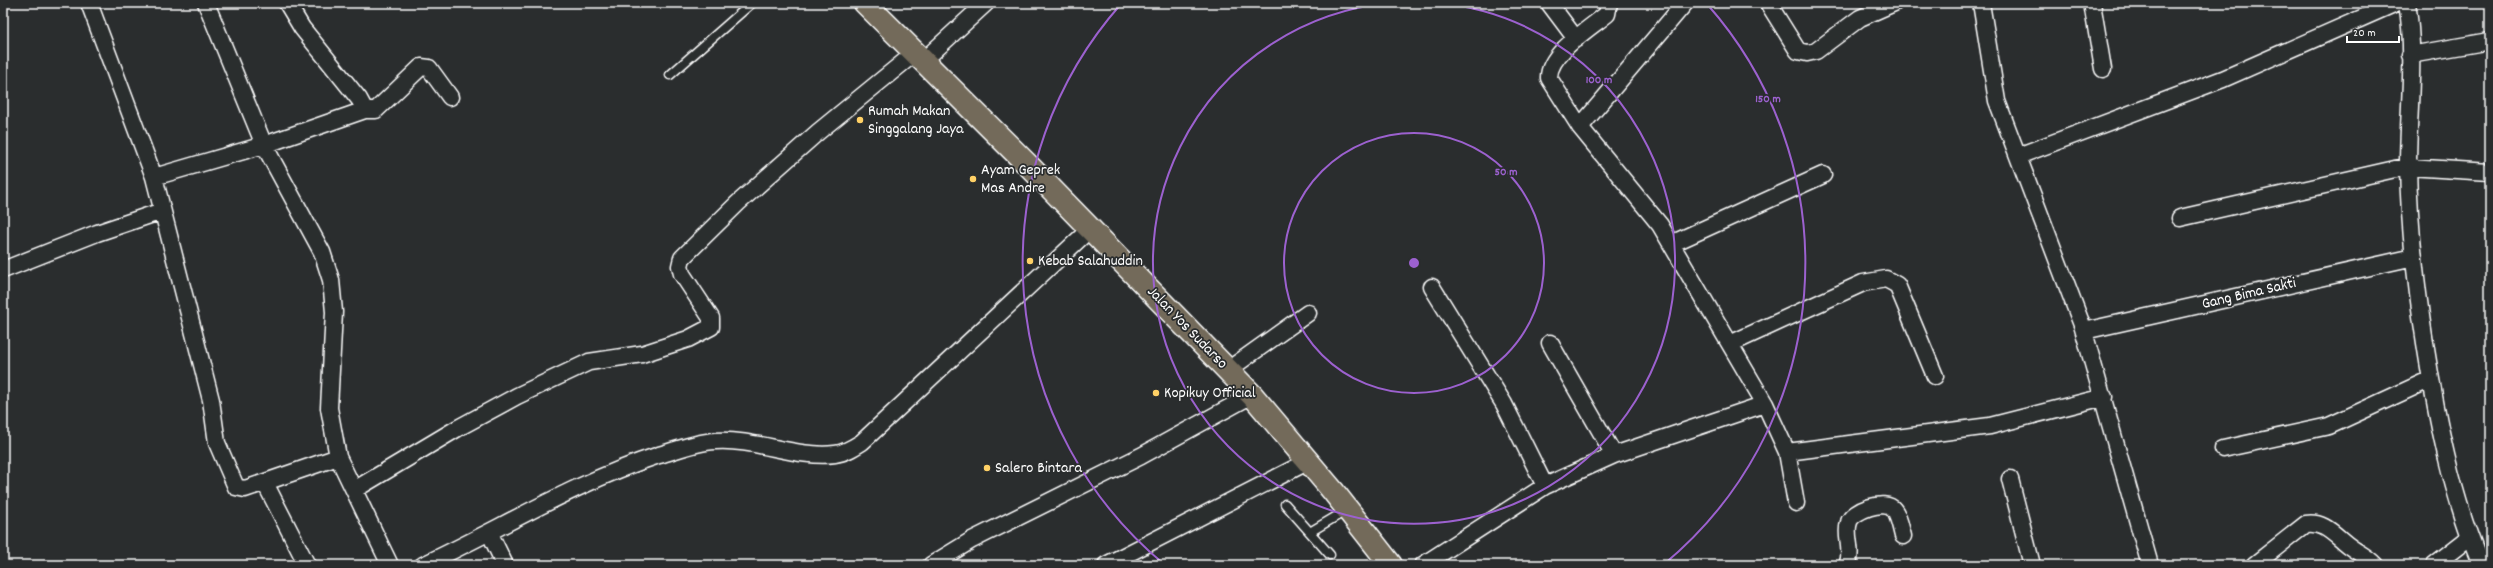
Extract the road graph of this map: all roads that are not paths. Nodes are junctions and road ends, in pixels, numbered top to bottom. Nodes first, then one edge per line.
1 (89, 3) edge
2 (206, 3) edge
3 (287, 3) edge
4 (752, 3) edge
5 (865, 3) edge
6 (986, 3) edge
7 (1549, 3) edge
8 (1610, 3) edge
9 (1685, 3) edge
10 (1768, 3) edge
11 (1894, 3) edge
12 (1981, 3) edge
13 (2092, 3) edge
14 (2396, 3) edge
15 (2407, 3) edge
16 (1576, 39) junction
17 (2490, 41) edge
18 (2410, 55) junction
19 (920, 56) junction
20 (2103, 69) dead end
21 (670, 75) dead end
22 (450, 98) dead end
23 (365, 110) junction
24 (1580, 127) junction
25 (264, 145) junction
26 (2018, 156) junction
27 (2408, 167) junction
28 (2490, 172) edge
29 (1823, 175) dead end
30 (154, 177) junction
31 (162, 211) junction
32 (2180, 218) dead end
33 (1090, 229) junction
34 (1671, 244) junction
35 (2414, 257) junction
36 (3, 270) edge
37 (1432, 288) dead end
38 (1308, 313) dead end
39 (2084, 331) junction
40 (1550, 343) dead end
41 (1730, 344) junction
42 (1228, 370) junction
43 (1935, 376) dead end
44 (2431, 379) junction
45 (1252, 395) junction
46 (2104, 397) junction
47 (1765, 404) junction
48 (2223, 450) dead end
49 (1786, 452) junction
50 (1614, 455) junction
51 (338, 457) junction
52 (1309, 461) junction
53 (2010, 478) dead end
54 (265, 483) junction
55 (1545, 486) junction
56 (354, 490) junction
57 (1796, 503) dead end
58 (1285, 504) dead end
59 (1348, 510) junction
60 (1310, 532) junction
61 (490, 534) junction
62 (1903, 536) dead end
63 (2470, 537) junction
64 (1330, 554) dead end
65 (307, 565) edge
66 (390, 565) edge
67 (423, 565) edge
68 (505, 565) edge
69 (931, 565) edge
70 (1106, 565) edge
71 (1391, 565) edge
72 (1423, 565) edge
73 (1847, 565) edge
74 (2032, 565) edge
75 (2150, 565) edge
76 (2254, 565) edge
77 (2375, 565) edge
78 (2434, 565) edge
79 (2481, 565) edge

1 - 30 street
2 - 25 street
3 - 23 street
4 - 21 lane
5 - 19 highway, Jalan Yos Sudarso
6 - 19 street
7 - 16 street
8 - 16 street
9 - 24 street
10 - 11 street
12 - 26 street
13 - 20 street
14 - 26 street
15 - 18 street
16 - 24 street
17 - 18 street
18 - 27 street
19 - 33 highway, Jalan Yos Sudarso
19 - 56 street
22 - 23 street
23 - 25 street
24 - 34 street
25 - 30 street
25 - 51 street
26 - 39 street
27 - 28 street
27 - 32 street
27 - 35 street
29 - 34 street
30 - 31 street
31 - 36 street
31 - 54 street
33 - 42 highway, Jalan Yos Sudarso
33 - 61 street
34 - 41 street
35 - 39 street, Gang Bima Sakti
35 - 44 street
37 - 55 street
38 - 42 street
39 - 46 street
40 - 50 street
41 - 43 street
41 - 47 street
42 - 45 highway, Jalan Yos Sudarso
44 - 48 street
44 - 63 street
45 - 52 highway, Jalan Yos Sudarso
45 - 69 street
46 - 49 street
46 - 75 street
47 - 49 street
47 - 50 street
49 - 57 street
50 - 55 street
51 - 54 street
51 - 56 street
52 - 59 highway, Jalan Yos Sudarso
52 - 70 street
53 - 74 street
54 - 65 street
55 - 72 street
56 - 66 street
58 - 60 lane
59 - 60 lane
59 - 71 highway, Jalan Yos Sudarso
60 - 64 lane
61 - 67 street
61 - 68 street
62 - 73 street
63 - 78 street
63 - 79 street
76 - 77 street

